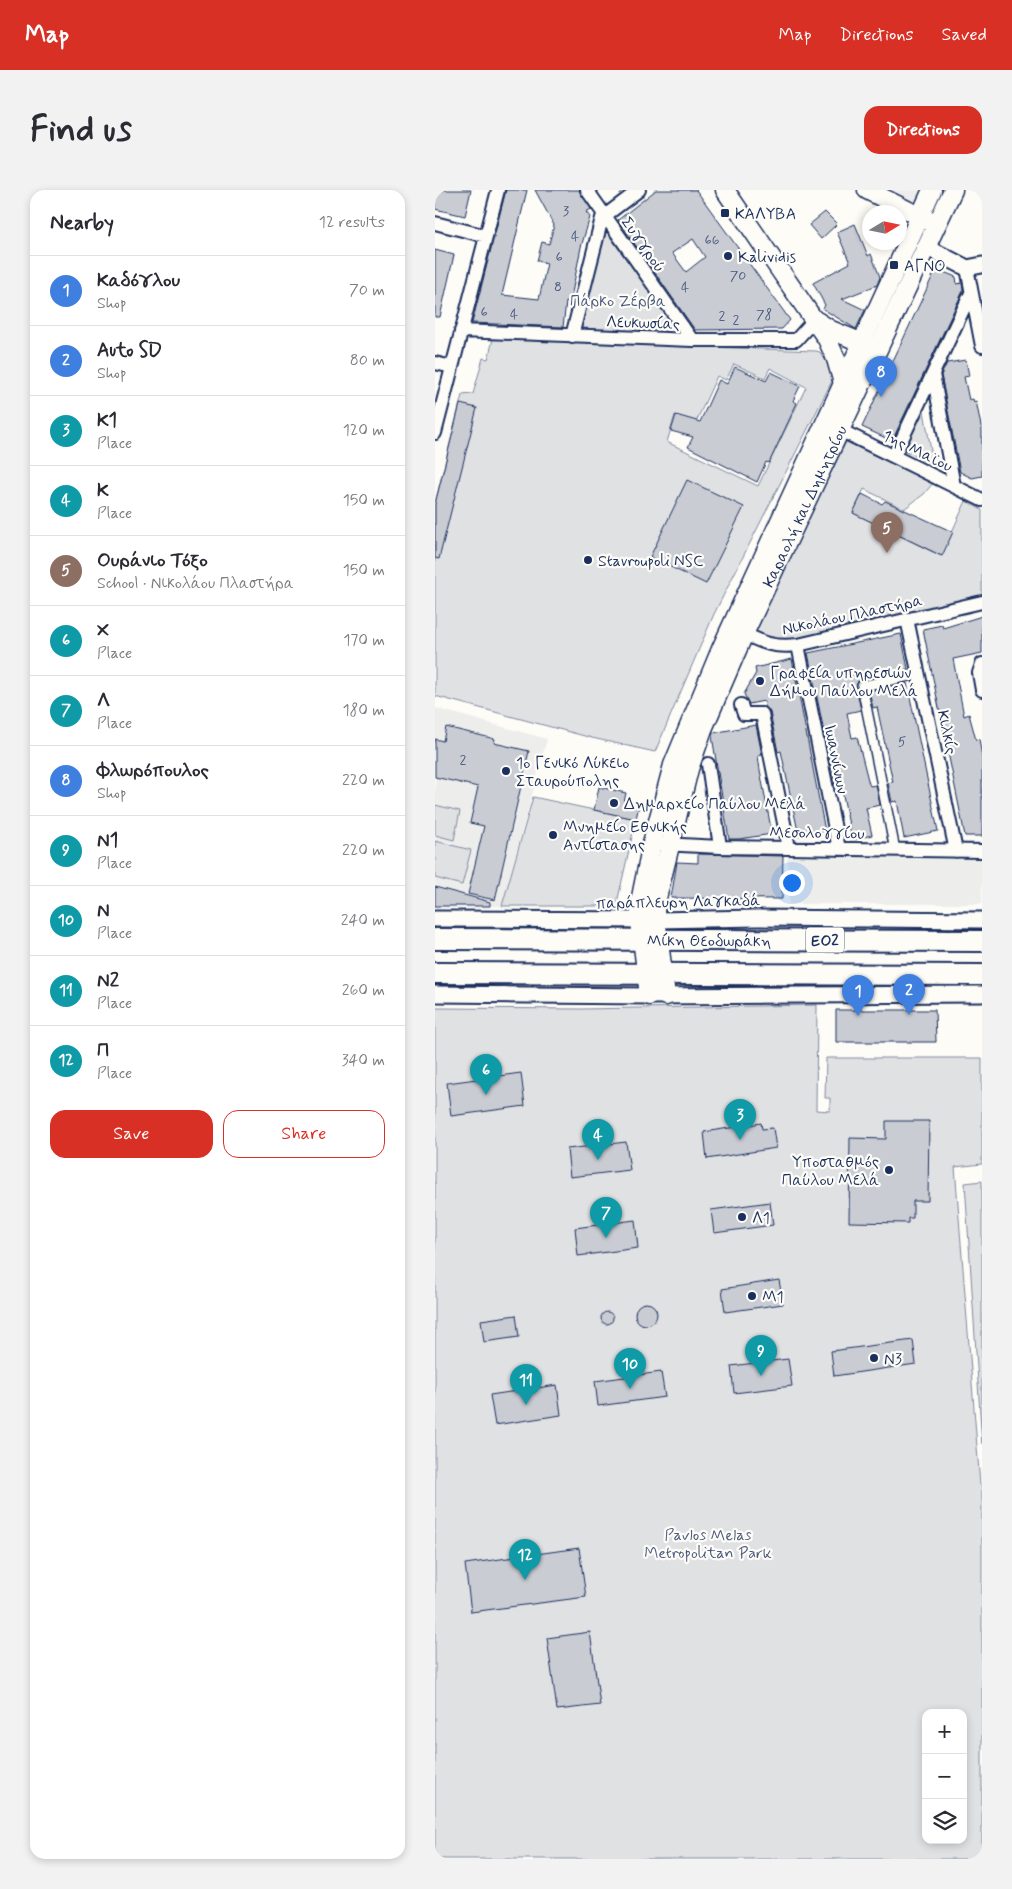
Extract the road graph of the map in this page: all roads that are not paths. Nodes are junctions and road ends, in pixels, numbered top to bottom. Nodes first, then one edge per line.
1 (498, 190) edge
2 (587, 190) edge
3 (639, 190) edge
4 (725, 190) edge
5 (867, 190) edge
6 (932, 190) edge
7 (953, 190) edge
8 (604, 215) junction
9 (919, 216) junction
10 (435, 223) edge
11 (936, 225) junction
12 (486, 236) junction
13 (926, 247) junction
14 (975, 267) edge
15 (971, 293) junction
16 (814, 320) junction
17 (980, 325) edge
18 (461, 331) junction
19 (572, 336) junction
20 (692, 340) junction
21 (861, 342) junction
22 (982, 346) edge
23 (878, 349) junction
24 (435, 363) edge
25 (452, 367) junction
26 (933, 374) junction
27 (843, 383) junction
28 (840, 430) junction
29 (435, 433) edge
30 (895, 456) junction
31 (954, 486) junction
32 (982, 500) edge
33 (982, 602) edge
34 (907, 619) junction
35 (737, 631) junction
36 (798, 645) junction
37 (982, 664) edge
38 (919, 674) junction
39 (982, 690) edge
40 (741, 705) dead end
41 (708, 764) dead end
42 (660, 844) junction
43 (721, 847) junction
44 (789, 848) junction
45 (839, 849) junction
46 (895, 850) junction
47 (956, 851) junction
48 (982, 851) edge
49 (435, 919) edge
50 (982, 920) edge
51 (650, 930) junction
52 (435, 939) edge
53 (982, 941) edge
54 (435, 973) edge
55 (655, 974) junction
56 (982, 975) edge
57 (435, 994) edge
58 (982, 994) edge
59 (658, 996) junction

1 - 12 street
2 - 8 street, Συγγρού
3 - 8 street
4 - 16 main road
5 - 9 main road
6 - 9 main road
7 - 11 main road
8 - 19 street
8 - 20 street, Συγγρού
9 - 11 main road
9 - 21 main road
10 - 12 street
11 - 13 main road, Καραολή και Δημητρίου
12 - 18 street
13 - 14 street
13 - 23 main road, Καραολή και Δημητρίου
14 - 15 street
15 - 17 street
15 - 26 street
16 - 20 street, Λευκωσίας
16 - 21 main road
16 - 27 main road
17 - 22 street
18 - 19 street, Λευκωσίας
18 - 25 street
19 - 20 street, Λευκωσίας
21 - 23 main road
21 - 27 main road, Καραολή και Δημητρίου
23 - 28 main road, Καραολή και Δημητρίου
24 - 25 street
25 - 29 street
26 - 30 street
26 - 31 street
27 - 35 main road, Καραολή και Δημητρίου
28 - 30 street, 1ης Μαϊου
28 - 35 main road, Καραολή και Δημητρίου
30 - 31 street, 1ης Μαϊου
31 - 32 street, 1ης Μαϊου
33 - 34 street, Νικολάου Πλαστήρα
34 - 36 street, Νικολάου Πλαστήρα
34 - 38 street, Κιλκίς
35 - 36 street, Νικολάου Πλαστήρα
35 - 42 main road, Καραολή και Δημητρίου
36 - 45 street, Ιωαννίνων
37 - 39 street
38 - 46 street
38 - 47 street, Κιλκίς
40 - 44 street
41 - 43 street
42 - 43 street, Μεσολογγίου
42 - 51 main road, Καραολή και Δημητρίου
43 - 44 street, Μεσολογγίου
44 - 45 street, Μεσολογγίου
45 - 46 street, Μεσολογγίου
46 - 47 street, Μεσολογγίου
47 - 48 street, Μεσολογγίου
49 - 51 street, παράπλευρη Λαγκαδά
50 - 51 street, παράπλευρη Λαγκαδά
51 - 52 highway, Μίκη Θεοδωράκη / ΕΟ2
51 - 53 highway, Μίκη Θεοδωράκη / ΕΟ2
51 - 55 main road, Καραολή και Δημητρίου
54 - 55 highway, ΕΟ2
55 - 56 highway, ΕΟ2
55 - 59 main road, Καραολή και Δημητρίου
57 - 59 street
58 - 59 street

